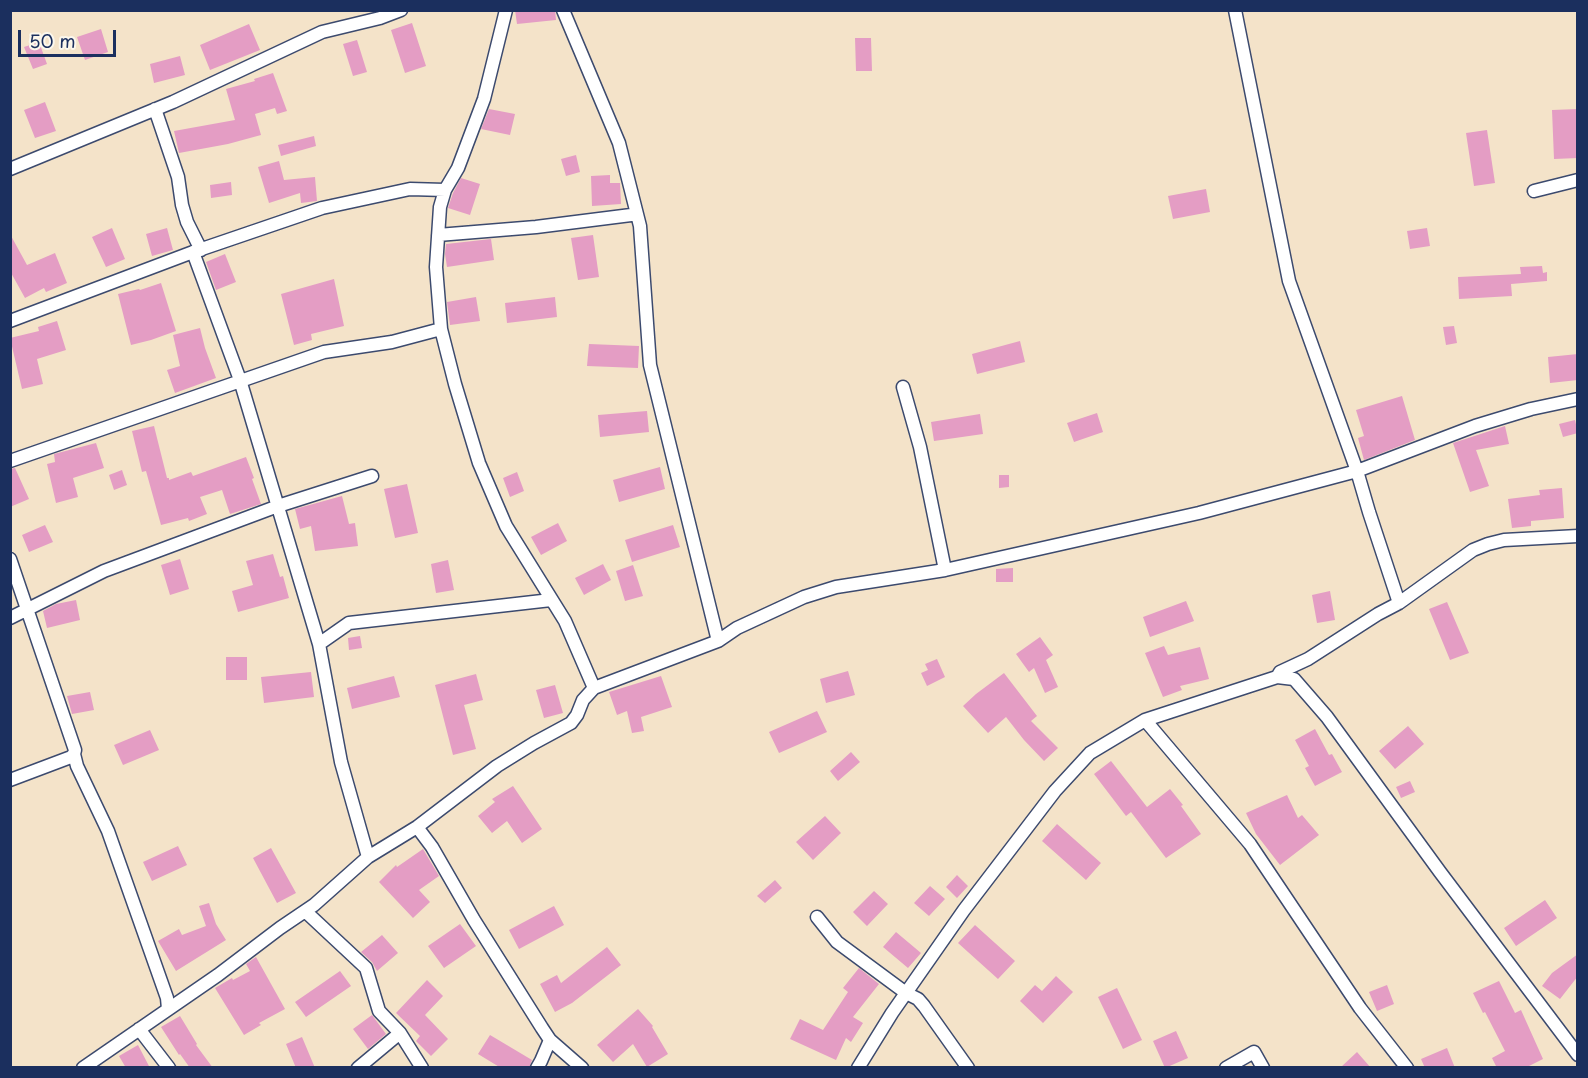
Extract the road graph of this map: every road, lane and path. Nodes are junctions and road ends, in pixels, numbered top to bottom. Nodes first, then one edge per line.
1 (401, 10) edge
2 (506, 10) edge
3 (563, 10) edge
4 (1235, 10) edge
5 (155, 109) junction
6 (10, 169) edge
7 (1578, 180) edge
8 (445, 190) junction
9 (1534, 191) dead end
10 (631, 216) dead end
11 (438, 235) junction
12 (197, 251) junction
13 (10, 321) edge
14 (441, 329) junction
15 (240, 380) junction
16 (903, 387) dead end
17 (1578, 399) edge
18 (10, 461) edge
19 (1357, 471) junction
20 (372, 476) dead end
21 (278, 506) junction
22 (1578, 536) edge
23 (10, 559) edge
24 (945, 570) junction
25 (551, 600) junction
26 (1399, 603) junction
27 (27, 610) junction
28 (10, 618) edge
29 (718, 641) junction
30 (319, 644) junction
31 (1277, 677) junction
32 (594, 688) junction
33 (1145, 720) junction
34 (74, 754) junction
35 (10, 780) edge
36 (417, 827) junction
37 (368, 857) junction
38 (305, 911) junction
39 (817, 917) dead end
40 (906, 993) junction
41 (168, 1009) junction
42 (139, 1029) junction
43 (400, 1033) junction
44 (550, 1040) junction
45 (1573, 1040) edge
46 (1578, 1055) edge
47 (83, 1068) edge
48 (169, 1068) edge
49 (358, 1068) edge
50 (422, 1068) edge
51 (537, 1068) edge
52 (582, 1068) edge
53 (858, 1068) edge
54 (968, 1068) edge
55 (1226, 1068) edge
56 (1263, 1068) edge
57 (1407, 1068) edge

1 - 5 street
2 - 8 street
3 - 29 street
4 - 19 street
5 - 6 street
5 - 12 street
7 - 9 street
8 - 11 street
8 - 12 street
10 - 11 street
11 - 14 street
12 - 13 street
12 - 15 street
14 - 15 street
14 - 25 street
15 - 18 street
15 - 21 street
16 - 24 street
17 - 19 street
19 - 24 street
19 - 26 street
20 - 21 street
21 - 27 street
21 - 30 street
22 - 26 street
23 - 27 street
24 - 29 street
25 - 30 street
25 - 32 street
26 - 31 street
27 - 28 street
27 - 34 street
29 - 32 street
30 - 37 street
31 - 33 street
31 - 45 street
32 - 36 street
33 - 40 street
33 - 57 street
34 - 35 street
34 - 41 street
36 - 37 street
36 - 44 street
37 - 38 street
38 - 41 street
38 - 43 street
39 - 40 street
40 - 53 street
40 - 54 street
41 - 42 street
42 - 47 street
42 - 48 street
43 - 49 street
43 - 50 street
44 - 51 street
44 - 52 street
45 - 46 street
55 - 56 street

